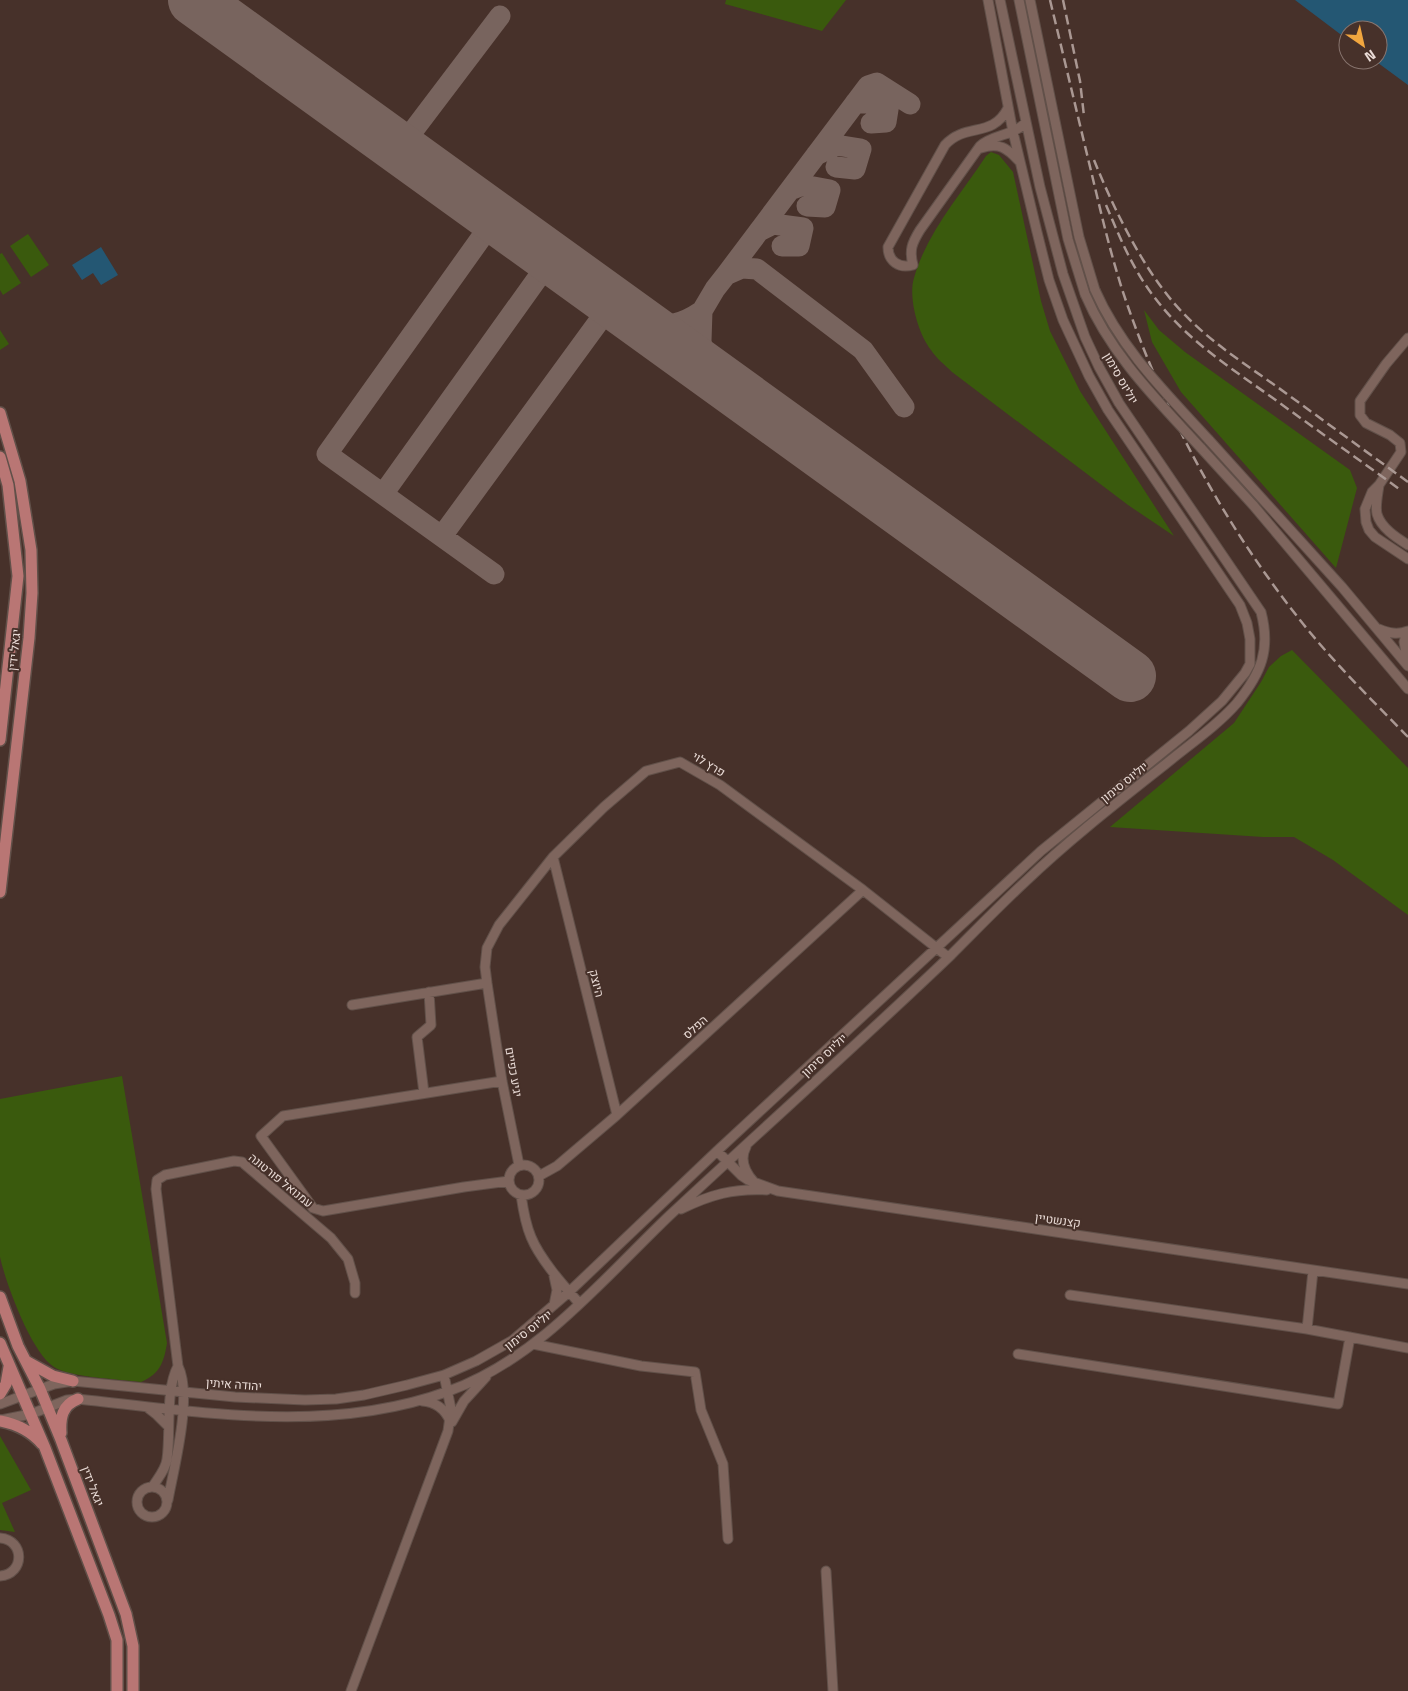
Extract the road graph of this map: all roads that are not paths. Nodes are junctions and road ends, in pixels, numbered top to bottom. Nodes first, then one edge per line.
1 (988, 0) edge
2 (1000, 0) edge
3 (1019, 0) edge
4 (1030, 0) edge
5 (1008, 108) junction
6 (1026, 122) junction
7 (1013, 132) junction
8 (978, 149) junction
9 (1020, 162) junction
10 (1408, 338) edge
11 (0, 413) edge
12 (0, 457) edge
13 (1379, 485) junction
14 (1408, 545) edge
15 (1408, 559) edge
16 (1377, 628) junction
17 (1407, 632) edge
18 (1408, 665) edge
19 (1408, 689) edge
20 (0, 740) edge
21 (553, 857) junction
22 (863, 890) junction
23 (0, 892) edge
24 (954, 931) junction
25 (919, 934) junction
26 (937, 947) junction
27 (948, 957) junction
28 (924, 960) junction
29 (487, 983) junction
30 (429, 992) junction
31 (352, 1005) dead end
32 (502, 1081) junction
33 (424, 1093) junction
34 (616, 1115) junction
35 (747, 1144) junction
36 (717, 1151) junction
37 (728, 1163) junction
38 (519, 1165) junction
39 (539, 1176) junction
40 (509, 1181) junction
41 (756, 1184) junction
42 (778, 1191) junction
43 (521, 1195) junction
44 (672, 1214) junction
45 (552, 1271) junction
46 (1313, 1271) junction
47 (1408, 1284) edge
48 (569, 1292) junction
49 (355, 1293) dead end
50 (1070, 1295) dead end
51 (0, 1298) edge
52 (579, 1303) junction
53 (553, 1307) junction
54 (1307, 1330) junction
55 (1350, 1337) junction
56 (0, 1343) edge
57 (533, 1344) junction
58 (1408, 1348) edge
59 (1018, 1354) dead end
60 (26, 1360) junction
61 (10, 1365) junction
62 (178, 1366) junction
63 (494, 1369) junction
64 (444, 1375) junction
65 (72, 1381) junction
66 (40, 1389) junction
67 (172, 1391) junction
68 (184, 1392) junction
69 (448, 1392) junction
70 (0, 1394) edge
71 (23, 1396) junction
72 (78, 1399) junction
73 (412, 1402) junction
74 (0, 1404) edge
75 (146, 1406) junction
76 (48, 1407) junction
77 (170, 1409) junction
78 (182, 1410) junction
79 (31, 1414) junction
80 (0, 1421) edge
81 (450, 1421) junction
82 (168, 1426) junction
83 (448, 1432) junction
84 (61, 1440) junction
85 (45, 1448) junction
86 (153, 1486) junction
87 (168, 1500) junction
88 (0, 1538) edge
89 (728, 1539) dead end
90 (826, 1571) dead end
91 (0, 1576) edge
92 (117, 1691) edge
93 (133, 1691) edge
94 (351, 1691) edge
95 (832, 1691) edge

1 - 5 street, יוליוס סימון
2 - 6 street, יוליוס סימון
3 - 19 street, bridge
4 - 16 street, bridge
5 - 7 street, יוליוס סימון
5 - 8 street
6 - 7 street
6 - 27 street, יוליוס סימון
7 - 8 street
7 - 9 street, יוליוס סימון
8 - 9 street
9 - 24 street, יוליוס סימון
10 - 13 street
11 - 23 main road, יגאל ידין
12 - 20 main road, יגאל ידין
13 - 14 street
13 - 15 street
16 - 17 street
16 - 18 street
17 - 18 street
21 - 22 street, פרץ לוי
21 - 29 street, פרץ לוי
21 - 34 street, היוצק
22 - 25 street, פרץ לוי
22 - 34 street, הפלס
24 - 25 street
24 - 26 street, יוליוס סימון
25 - 26 street, פרץ לוי
25 - 28 street
26 - 27 street, פרץ לוי
26 - 28 street, יוליוס סימון
27 - 35 street, יוליוס סימון
28 - 36 street, יוליוס סימון
29 - 30 street
29 - 32 street, יגיע כפיים
30 - 31 street
30 - 33 street
32 - 33 street
32 - 38 street, יגיע כפיים
33 - 40 street
34 - 39 street, הפלס
35 - 37 street, יוליוס סימון
35 - 41 street
36 - 37 street, קצנשטיין
36 - 48 street, יוליוס סימון
37 - 41 street, קצנשטיין
37 - 44 street, יוליוס סימון
38 - 39 street
38 - 40 street
39 - 43 street
40 - 43 street
41 - 42 street, קצנשטיין
42 - 44 street
42 - 46 street, קצנשטיין
43 - 45 street
44 - 52 street, יוליוס סימון
45 - 48 street
45 - 53 street
46 - 47 street, קצנשטיין
46 - 54 street
48 - 52 street
48 - 53 street, יוליוס סימון
49 - 62 street, עמנואל פורטונה
50 - 54 street
51 - 60 main road, יגאל ידין
52 - 57 street, יוליוס סימון
53 - 64 street, יוליוס סימון
54 - 55 street
55 - 58 street
55 - 59 street
56 - 61 main road
57 - 63 street, יוליוס סימון
57 - 89 street
60 - 65 main road
60 - 66 main road, יגאל ידין
61 - 70 main road
61 - 71 main road
62 - 67 street, עמנואל פורטונה
62 - 68 street, עמנואל פורטונה
63 - 69 street, יוליוס סימון
63 - 83 street
64 - 68 street, יהודה איתין
64 - 69 street
65 - 66 street, יהודה איתין
65 - 67 street, יהודה איתין
66 - 71 street, יהודה איתין
66 - 76 main road, יגאל ידין
67 - 68 street, יהודה איתין
67 - 77 street, עמנואל פורטונה
68 - 78 street, עמנואל פורטונה
69 - 73 street
69 - 81 street
71 - 74 street, יהודה איתין
71 - 79 main road
72 - 75 street
72 - 76 street
72 - 84 main road
73 - 78 street
73 - 81 street
75 - 77 street
75 - 82 street
76 - 79 street
76 - 84 main road, יגאל ידין
77 - 78 street
77 - 82 street, עמנואל פורטונה
78 - 87 street, עמנואל פורטונה
79 - 80 street
79 - 85 main road
80 - 85 main road
81 - 83 street
82 - 86 street, עמנואל פורטונה
83 - 94 street
84 - 93 main road, יגאל ידין
85 - 92 main road
86 - 87 street
86 - 87 street
88 - 91 street
90 - 95 street

